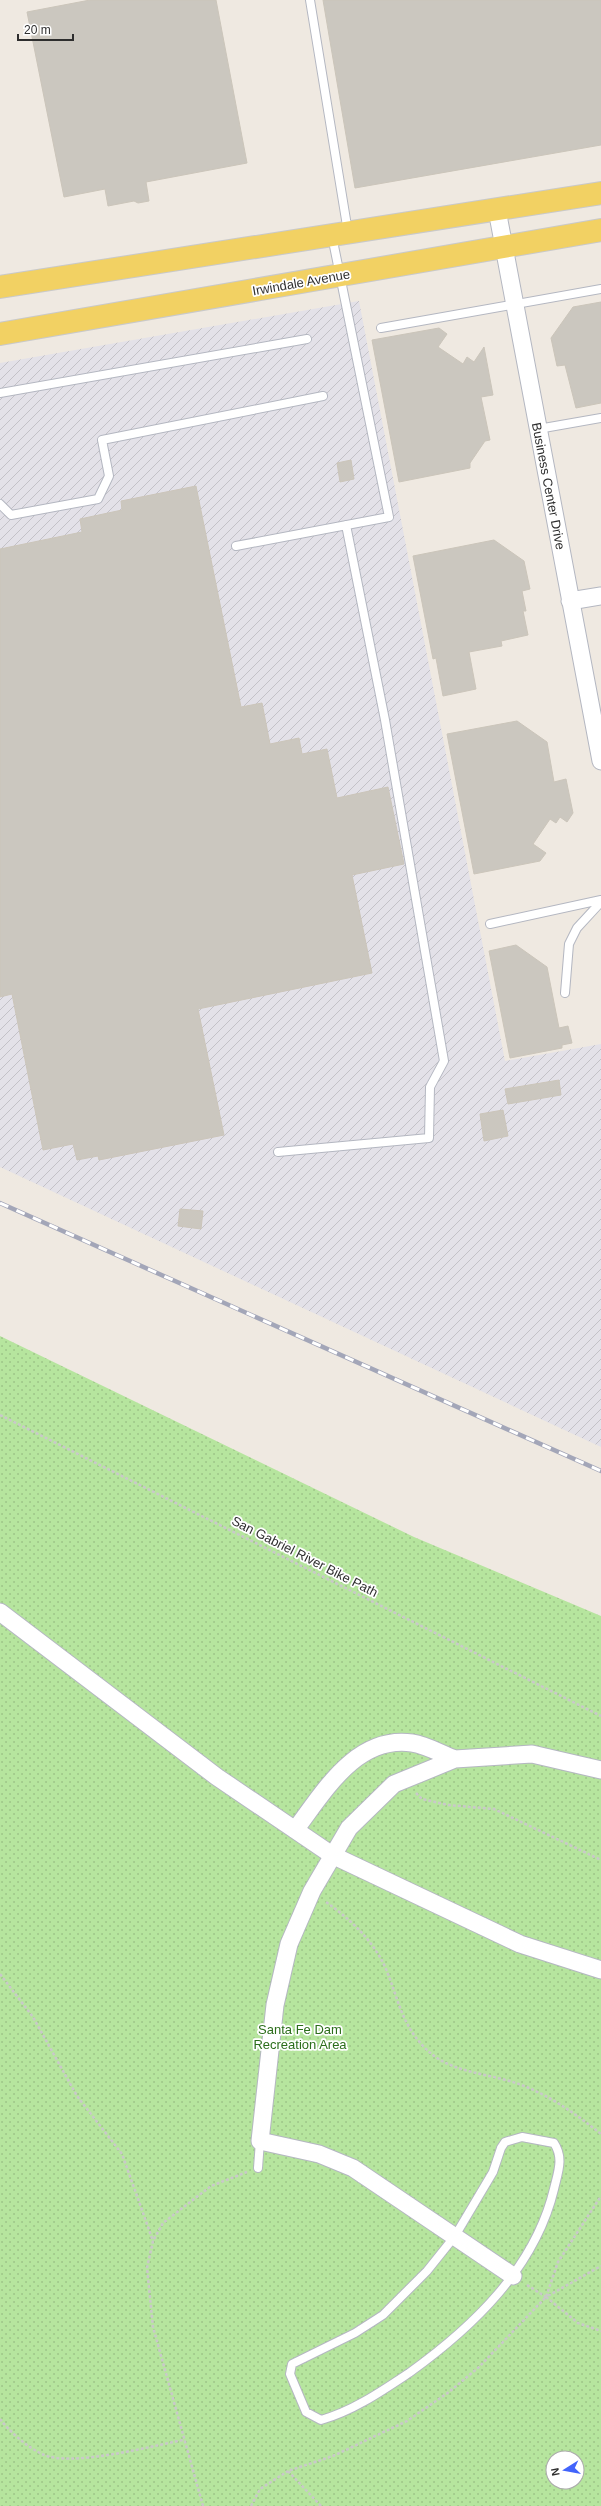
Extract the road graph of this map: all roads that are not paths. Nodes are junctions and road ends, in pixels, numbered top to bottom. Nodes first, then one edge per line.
1 (310, 0) edge
2 (601, 193) edge
3 (497, 210) junction
4 (601, 230) edge
5 (340, 235) junction
6 (504, 248) junction
7 (339, 276) junction
8 (0, 287) edge
9 (601, 289) edge
10 (515, 304) junction
11 (381, 328) dead end
12 (0, 334) edge
13 (307, 339) dead end
14 (0, 393) edge
15 (324, 396) dead end
16 (601, 418) edge
17 (538, 429) junction
18 (0, 504) edge
19 (346, 525) junction
20 (236, 546) dead end
21 (601, 596) edge
22 (570, 601) junction
23 (601, 761) edge
24 (601, 901) edge
25 (490, 924) dead end
26 (565, 993) dead end
27 (278, 1152) dead end
28 (0, 1612) edge
29 (455, 1759) junction
30 (601, 1770) edge
31 (295, 1830) junction
32 (332, 1855) junction
33 (601, 1970) edge
34 (260, 2141) junction
35 (258, 2168) road end
36 (455, 2236) junction
37 (513, 2276) junction

1 - 5 lane
2 - 3 main road
3 - 5 main road
3 - 6 street, Business Center Drive
4 - 6 main road, Irwindale Avenue
5 - 7 lane
5 - 8 main road
6 - 7 main road, Irwindale Avenue
6 - 10 street, Business Center Drive
7 - 12 main road, Irwindale Avenue
7 - 19 lane
9 - 10 lane
10 - 11 lane
10 - 17 street, Business Center Drive
13 - 14 lane
15 - 18 lane
16 - 17 lane
17 - 22 street, Business Center Drive
19 - 20 lane
19 - 27 lane
21 - 22 street
22 - 23 street, Business Center Drive
24 - 25 lane
24 - 26 lane
28 - 31 street
29 - 30 street
29 - 31 street
29 - 32 street
31 - 32 street
32 - 33 street
32 - 34 street
34 - 35 lane
34 - 36 street
36 - 37 street
36 - 37 lane
36 - 37 lane

